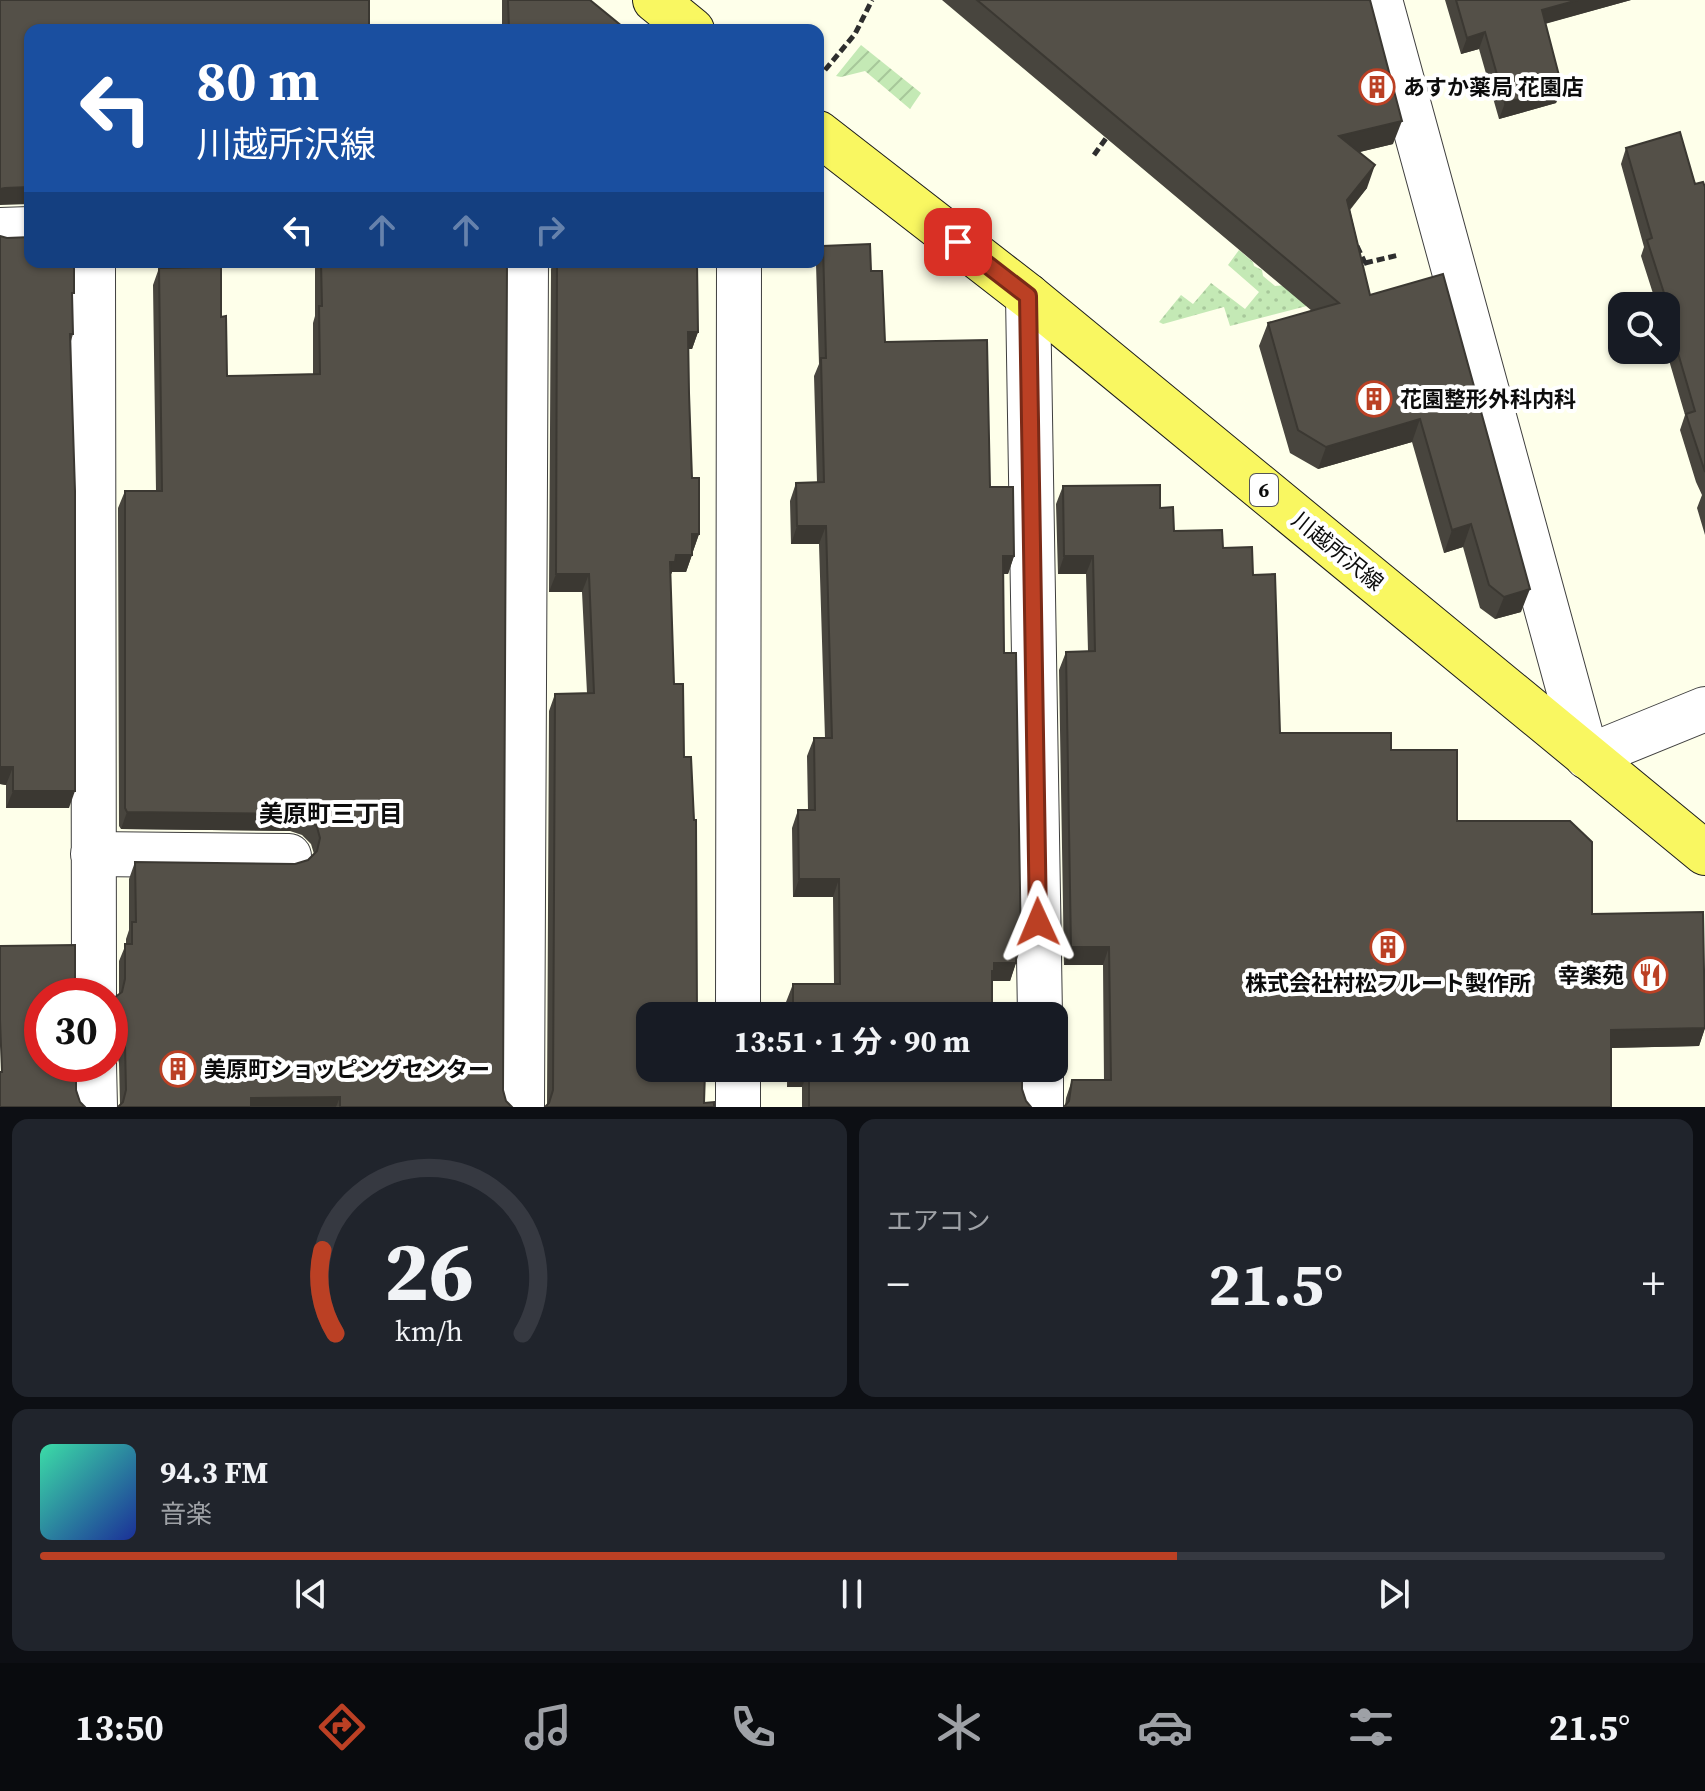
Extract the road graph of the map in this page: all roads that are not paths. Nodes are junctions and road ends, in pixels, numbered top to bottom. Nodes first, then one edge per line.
1 (655, 0) edge
2 (1380, 0) edge
3 (685, 24) edge
4 (824, 138) edge
5 (24, 229) edge
6 (0, 230) edge
7 (93, 268) edge
8 (526, 268) edge
9 (739, 268) edge
10 (1028, 296) junction
11 (1705, 709) edge
12 (1587, 757) junction
13 (1705, 853) edge
14 (93, 854) junction
15 (289, 856) dead end
16 (94, 978) edge
17 (738, 1002) edge
18 (1040, 1002) edge
19 (94, 1082) edge
20 (738, 1082) edge
21 (1041, 1082) edge
22 (95, 1107) edge
23 (522, 1107) edge
24 (738, 1107) edge
25 (1041, 1107) edge

1 - 3 main road
2 - 12 street
4 - 10 main road, 川越所沢線 / 6
5 - 6 street
7 - 14 street
8 - 23 street
9 - 17 street
10 - 12 main road, 川越所沢線 / 6
10 - 18 street
11 - 12 street
12 - 13 main road, 川越所沢線 / 6
14 - 15 street
14 - 16 street
19 - 22 street
20 - 24 street
21 - 25 street

